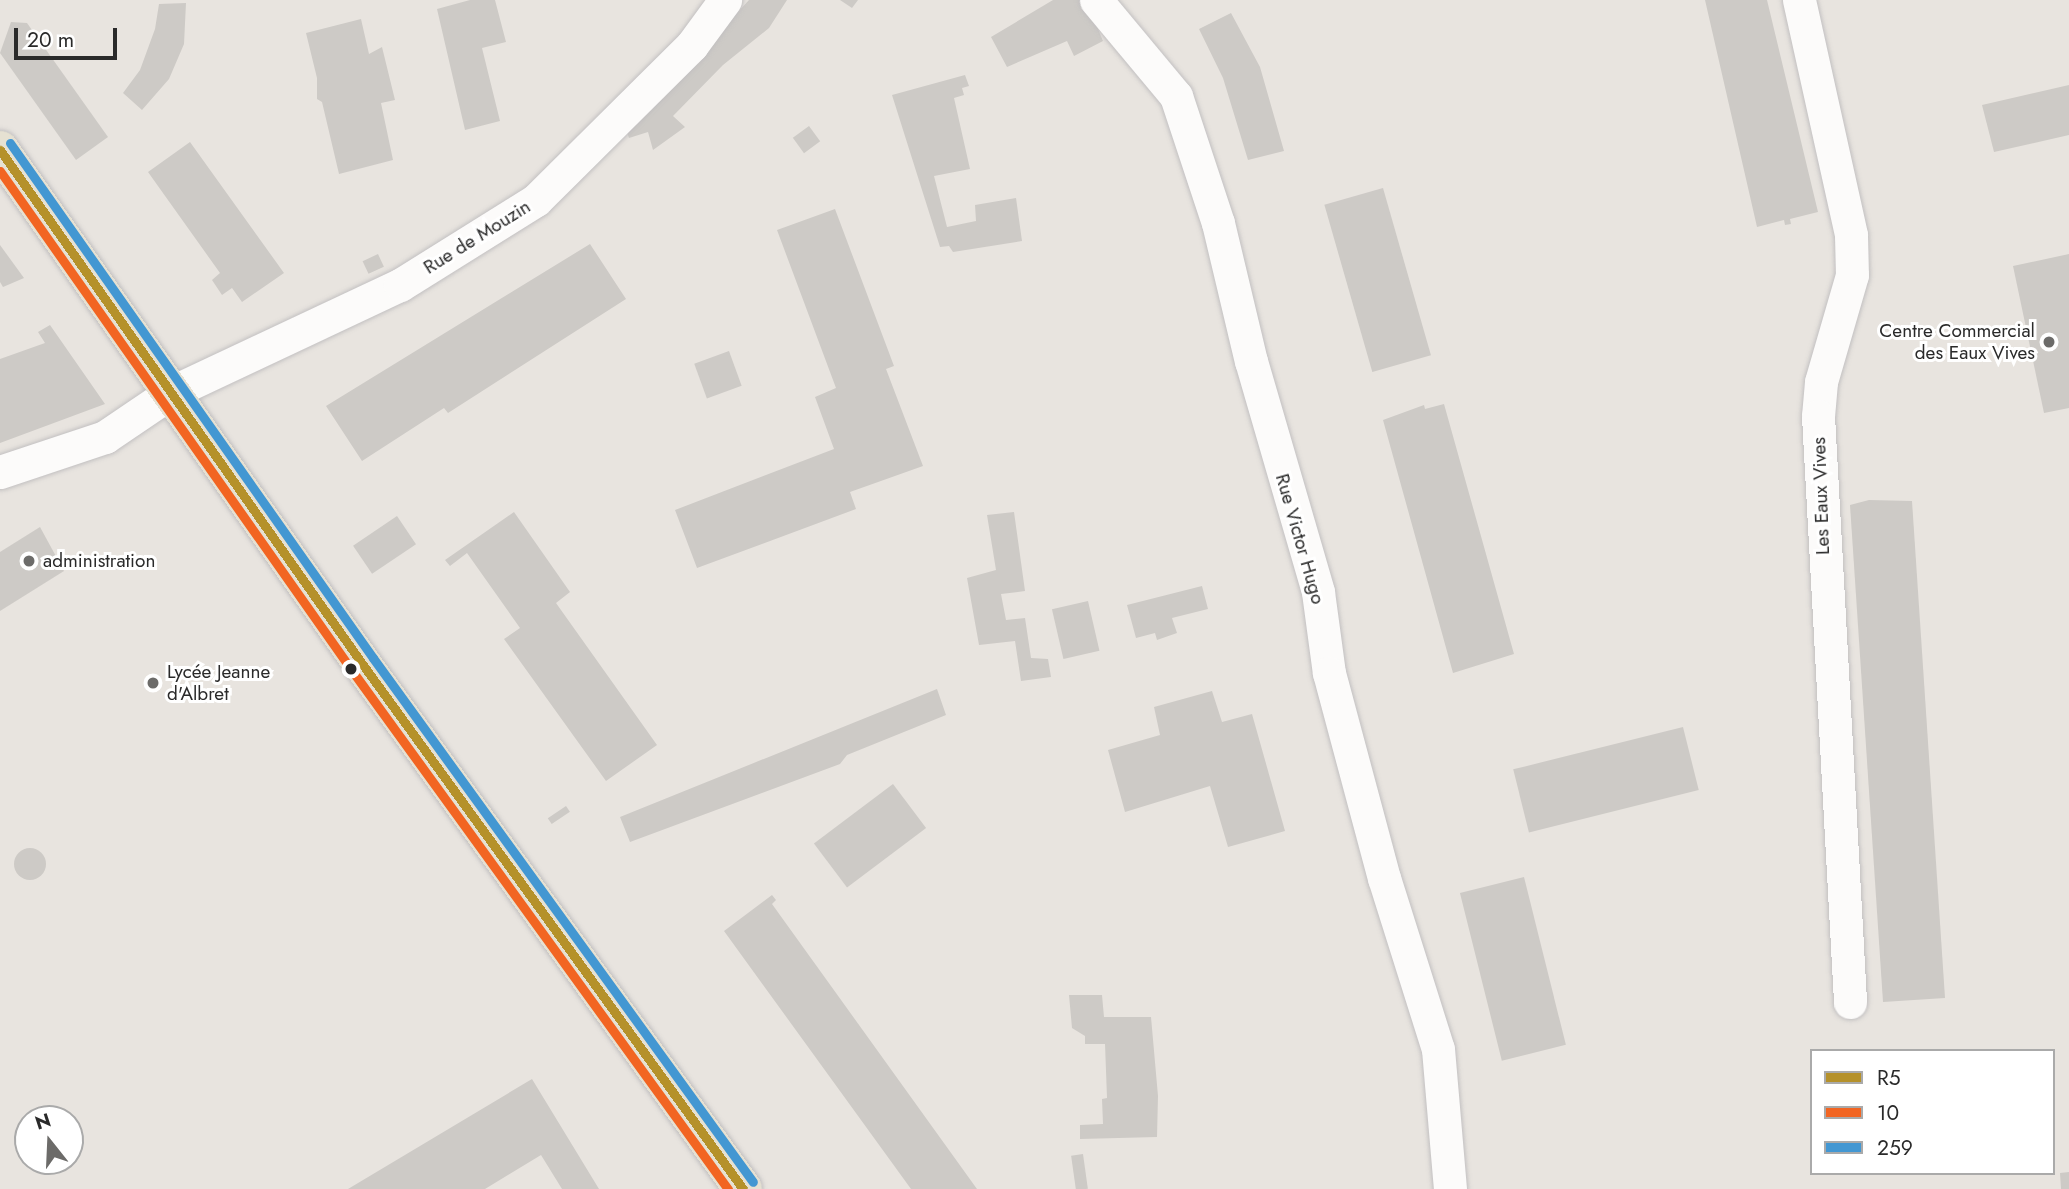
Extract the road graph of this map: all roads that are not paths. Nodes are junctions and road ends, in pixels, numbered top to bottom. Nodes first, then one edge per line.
1 (725, 0) edge
2 (1096, 0) edge
3 (1799, 0) edge
4 (0, 150) edge
5 (170, 393) junction
6 (0, 472) edge
7 (1850, 1002) dead end
8 (743, 1189) edge
9 (1450, 1189) edge

1 - 5 street, Rue de Mouzin
2 - 9 street, Rue Victor Hugo
3 - 7 street, Les Eaux Vives
4 - 5 main road
5 - 6 street, Rue de Mouzin
5 - 8 main road

